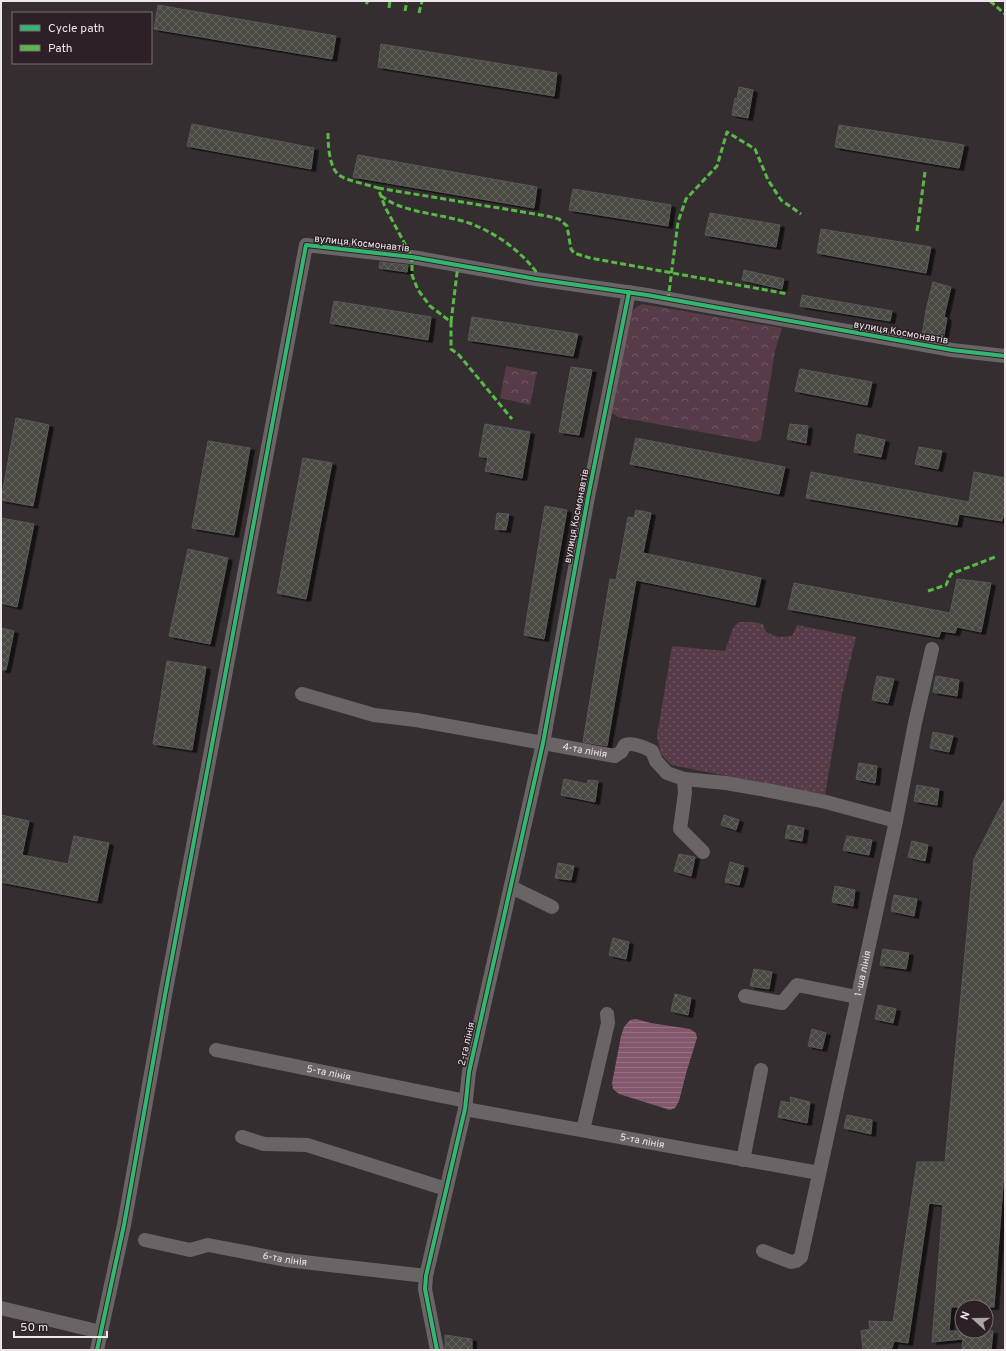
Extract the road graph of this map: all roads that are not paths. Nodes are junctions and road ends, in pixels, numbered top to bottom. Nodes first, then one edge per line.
1 (629, 292) junction
2 (1005, 356) edge
3 (932, 649) dead end
4 (302, 694) dead end
5 (543, 743) junction
6 (684, 778) junction
7 (896, 821) junction
8 (703, 852) dead end
9 (511, 887) junction
10 (552, 907) dead end
11 (745, 996) dead end
12 (857, 997) junction
13 (607, 1014) dead end
14 (216, 1050) dead end
15 (761, 1070) dead end
16 (465, 1105) junction
17 (583, 1130) junction
18 (242, 1137) dead end
19 (743, 1160) junction
20 (819, 1173) junction
21 (446, 1189) junction
22 (145, 1240) dead end
23 (763, 1251) dead end
24 (426, 1276) junction
25 (1, 1308) edge
26 (101, 1332) junction
27 (97, 1350) edge
28 (437, 1350) edge

1 - 2 street, вулиця Космонавтів
1 - 5 street, вулиця Космонавтів
1 - 26 street, вулиця Космонавтів
3 - 7 street, 1-ша лінія
4 - 5 street, 4-та лінія
5 - 6 street, 4-та лінія
5 - 9 street, 2-га лінія
6 - 7 street, 4-та лінія
6 - 8 street
7 - 12 street, 1-ша лінія
9 - 10 street
9 - 16 street, 2-га лінія
11 - 12 street
12 - 20 street, 1-ша лінія
13 - 17 street
14 - 16 street, 5-та лінія
15 - 19 street
16 - 17 street, 5-та лінія
16 - 21 street, 2-га лінія
17 - 19 street, 5-та лінія
18 - 21 street
19 - 20 street, 5-та лінія
20 - 23 street, 1-ша лінія
21 - 24 street, 2-га лінія
22 - 24 street, 6-та лінія
24 - 28 street, 2-га лінія
25 - 26 street
26 - 27 street

